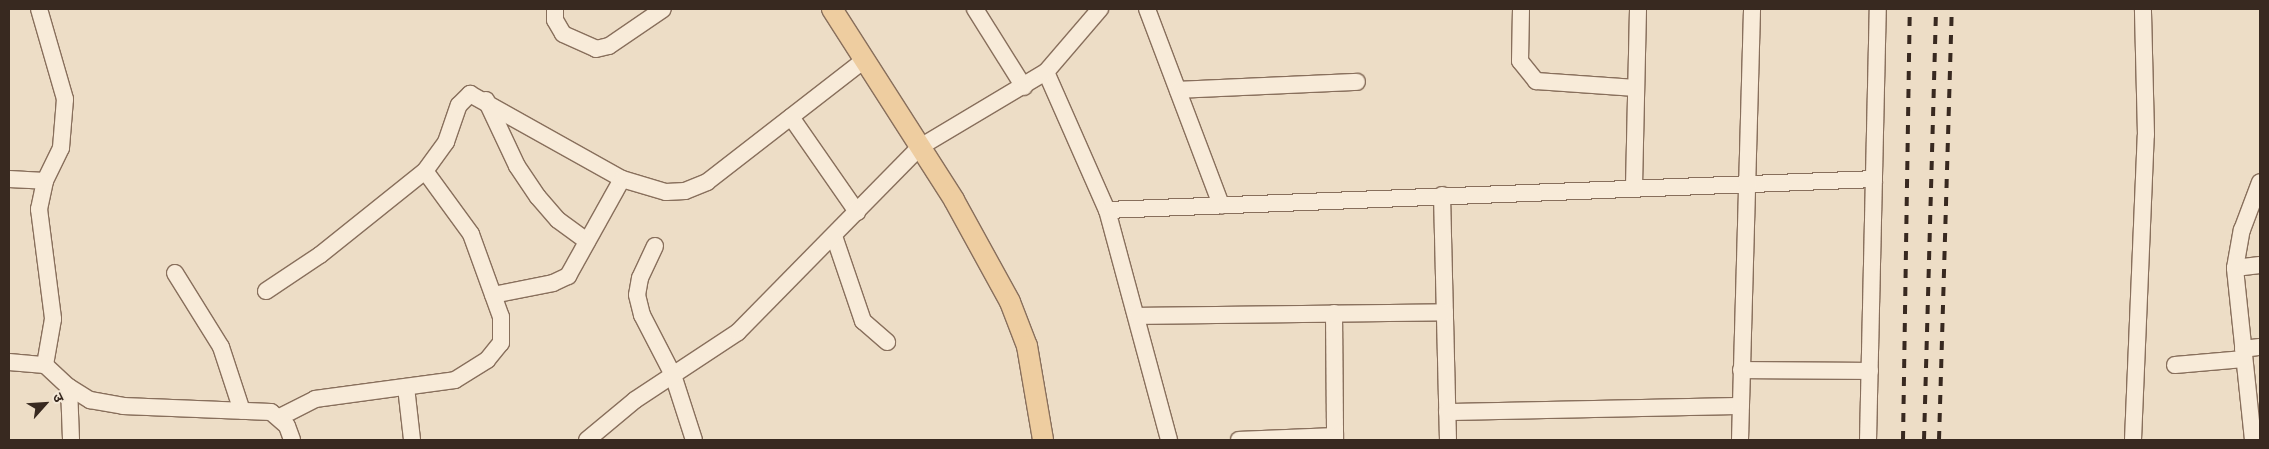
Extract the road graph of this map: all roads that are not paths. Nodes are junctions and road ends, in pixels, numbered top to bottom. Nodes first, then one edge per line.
1 (39, 9) edge
2 (555, 9) edge
3 (663, 9) edge
4 (832, 9) edge
5 (975, 9) edge
6 (1100, 9) edge
7 (1147, 9) edge
8 (1521, 9) edge
9 (1638, 9) edge
10 (1752, 9) edge
11 (1878, 9) edge
12 (2143, 9) edge
13 (864, 60) junction
14 (1046, 72) junction
15 (1356, 82) dead end
16 (1024, 87) junction
17 (1636, 88) junction
18 (1178, 90) junction
19 (486, 100) junction
20 (791, 117) junction
21 (920, 147) junction
22 (425, 171) junction
23 (622, 179) junction
24 (1874, 179) junction
25 (9, 180) edge
26 (45, 181) junction
27 (1745, 181) junction
28 (2260, 182) edge
29 (1634, 186) junction
30 (1442, 195) junction
31 (1221, 205) junction
32 (1107, 210) junction
33 (857, 212) junction
34 (834, 236) junction
35 (587, 241) junction
36 (655, 246) dead end
37 (2260, 265) edge
38 (2236, 268) junction
39 (175, 273) dead end
40 (266, 291) dead end
41 (493, 295) junction
42 (1445, 312) junction
43 (1334, 313) junction
44 (1138, 316) junction
45 (888, 342) dead end
46 (2260, 347) edge
47 (2243, 354) junction
48 (9, 362) edge
49 (46, 365) junction
50 (2175, 365) dead end
51 (1741, 370) junction
52 (1870, 371) junction
53 (673, 375) junction
54 (406, 387) junction
55 (69, 388) junction
56 (1741, 406) junction
57 (242, 411) junction
58 (1447, 412) junction
59 (280, 417) junction
60 (2256, 437) edge
61 (1334, 438) edge
62 (70, 440) edge
63 (292, 440) edge
64 (412, 440) edge
65 (587, 440) edge
66 (694, 440) edge
67 (1043, 440) edge
68 (1169, 440) edge
69 (1239, 440) edge
70 (1448, 440) edge
71 (1740, 440) edge
72 (1868, 440) edge
73 (2133, 440) edge

1 - 26 street
2 - 3 street
4 - 13 main road
5 - 16 street
6 - 14 street
7 - 18 street
8 - 17 street
9 - 17 street
10 - 27 street
11 - 24 street
12 - 73 street
13 - 20 street
13 - 21 main road
14 - 16 street
14 - 32 street
15 - 18 street
16 - 21 street
17 - 29 street
18 - 31 street
19 - 22 street
19 - 23 street
19 - 35 street
20 - 23 street
20 - 33 street
21 - 33 street
21 - 67 main road
22 - 40 street
22 - 41 street
23 - 35 street
24 - 27 street
24 - 52 street
25 - 26 street
26 - 49 street
27 - 29 street
27 - 51 street
28 - 38 street
29 - 30 street
30 - 31 street
30 - 42 street
31 - 32 street
32 - 44 street
33 - 34 street
34 - 45 street
34 - 53 street
35 - 41 street
36 - 53 street
37 - 38 street
38 - 47 street
39 - 57 street
41 - 54 street
42 - 43 street
42 - 58 street
43 - 44 street
43 - 61 street
44 - 68 street
46 - 47 street
47 - 50 street
47 - 60 street
48 - 49 street
49 - 55 street
51 - 52 street
51 - 56 street
52 - 72 street
53 - 65 street
53 - 66 street
54 - 59 street
54 - 64 street
55 - 57 street
55 - 62 street
56 - 58 street
56 - 71 street
57 - 59 street
58 - 70 street
59 - 63 street
61 - 69 street

